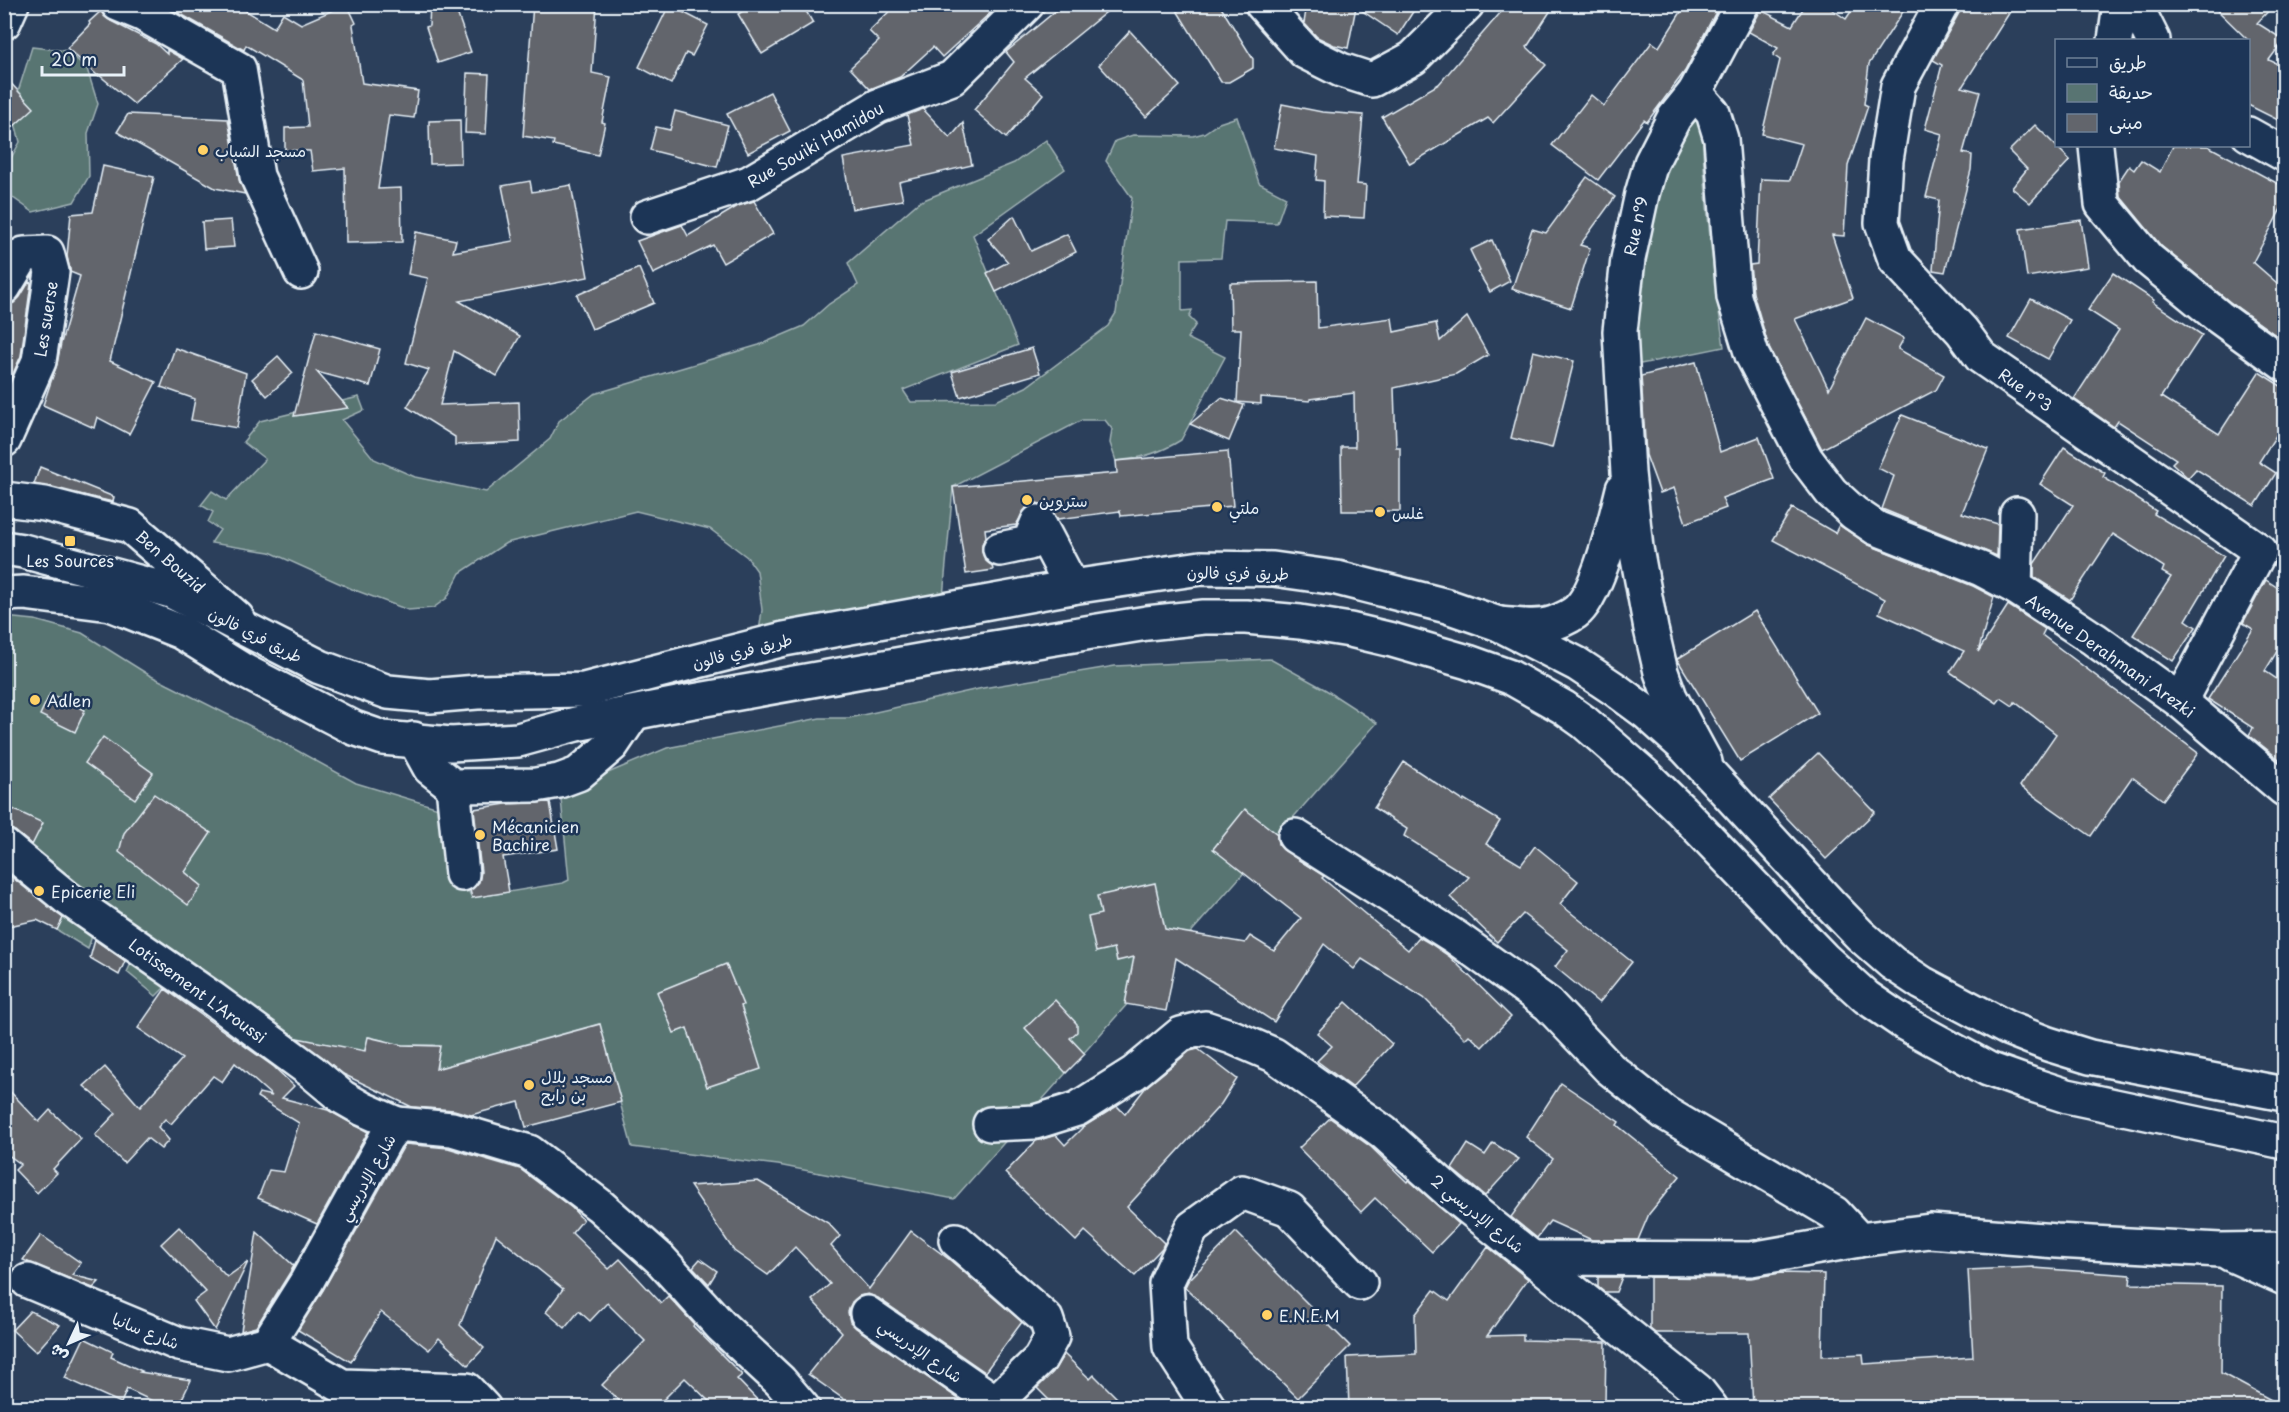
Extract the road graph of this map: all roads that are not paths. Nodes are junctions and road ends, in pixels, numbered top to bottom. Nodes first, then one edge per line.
1 (12, 4) edge
2 (118, 4) edge
3 (1027, 4) edge
4 (1262, 4) edge
5 (1467, 4) edge
6 (1742, 4) edge
7 (1942, 4) edge
8 (2120, 4) edge
9 (2135, 4) edge
10 (4, 22) edge
11 (2115, 39) edge
12 (2152, 39) edge
13 (1695, 92) junction
14 (2250, 135) edge
15 (2096, 147) edge
16 (2284, 154) edge
17 (647, 217) dead end
18 (301, 272) dead end
19 (4, 287) edge
20 (2284, 364) edge
21 (4, 440) edge
22 (1628, 473) junction
23 (4, 499) edge
24 (2018, 514) dead end
25 (4, 548) edge
26 (1000, 549) dead end
27 (1072, 587) junction
28 (2015, 587) junction
29 (4, 594) edge
30 (1498, 624) junction
31 (254, 633) junction
32 (2180, 701) junction
33 (633, 714) junction
34 (414, 739) junction
35 (1716, 780) junction
36 (453, 786) junction
37 (2284, 789) edge
38 (1295, 836) dead end
39 (4, 846) edge
40 (462, 874) dead end
41 (2284, 1094) edge
42 (397, 1124) junction
43 (990, 1124) dead end
44 (2284, 1142) edge
45 (956, 1240) dead end
46 (1859, 1240) junction
47 (2220, 1250) junction
48 (2284, 1250) edge
49 (1533, 1258) junction
50 (2284, 1278) edge
51 (28, 1281) dead end
52 (1359, 1282) dead end
53 (867, 1313) dead end
54 (268, 1343) junction
55 (1000, 1405) edge
56 (484, 1407) edge
57 (803, 1407) edge
58 (1209, 1407) edge
59 (1711, 1407) edge

1 - 10 main road
2 - 18 main road
3 - 17 main road, Rue Souiki Hamidou
4 - 5 main road
6 - 13 main road, Rue n°9
7 - 32 main road, Rue n°3
8 - 11 main road
9 - 12 main road
13 - 22 main road, Rue n°9
13 - 28 main road, Avenue Derahmani Arezki
14 - 16 main road
15 - 20 main road
19 - 21 main road, Les suerse
22 - 30 main road
22 - 35 main road, Rue n°9
23 - 31 main road, Ben Bouzid
24 - 28 main road
25 - 31 main road, طريق فري فالون
26 - 27 main road
27 - 30 main road, طريق فري فالون
27 - 31 main road, طريق فري فالون
28 - 32 main road, Avenue Derahmani Arezki
29 - 34 main road
30 - 35 main road
32 - 37 main road, Avenue Derahmani Arezki
33 - 34 main road
33 - 36 main road
33 - 44 main road
34 - 36 main road
35 - 41 main road
36 - 40 main road
38 - 46 main road
39 - 42 main road, Lotissement L'Aroussi
42 - 54 main road, شارع الإدريسي
42 - 57 main road, شارع الإدريسي
43 - 49 main road, شارع الإدريسي 2
45 - 55 main road
46 - 47 main road
46 - 49 main road
47 - 48 main road
47 - 50 main road
49 - 59 main road, شارع الإدريسي 2
51 - 54 main road, شارع سانيا
52 - 58 main road
53 - 55 main road, شارع الإدريسي
54 - 56 main road

